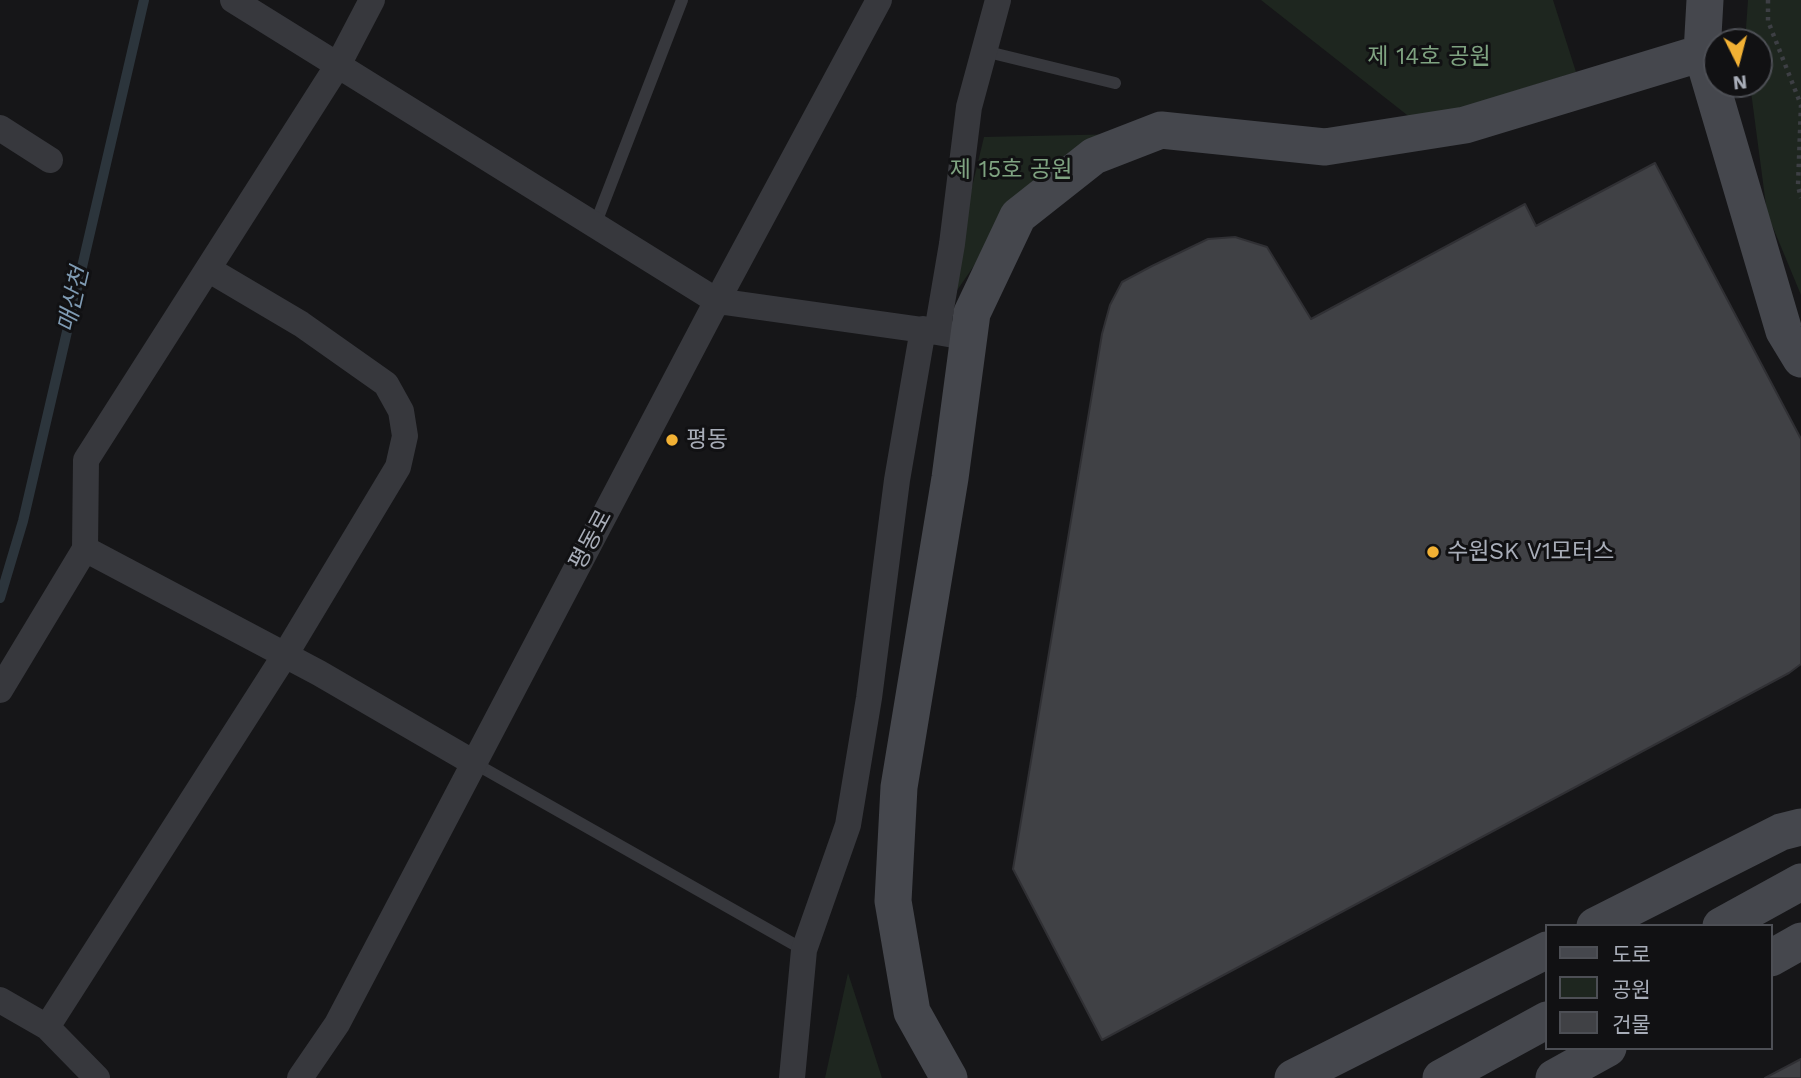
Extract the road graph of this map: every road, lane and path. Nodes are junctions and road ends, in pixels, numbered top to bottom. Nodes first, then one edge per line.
1 (233, 0) edge
2 (372, 0) edge
3 (682, 0) edge
4 (879, 0) edge
5 (998, 0) edge
6 (1705, 0) edge
7 (1768, 0) edge
8 (984, 51) junction
9 (1702, 53) junction
10 (338, 65) junction
11 (1115, 83) dead end
12 (0, 128) edge
13 (50, 160) dead end
14 (1801, 198) edge
15 (595, 225) junction
16 (208, 269) junction
17 (718, 300) junction
18 (943, 333) junction
19 (1801, 359) edge
20 (85, 549) junction
21 (285, 655) junction
22 (0, 690) edge
23 (474, 763) junction
24 (1794, 822) edge
25 (1801, 882) edge
26 (1599, 924) edge
27 (1725, 924) edge
28 (1801, 941) edge
29 (804, 950) junction
30 (1546, 951) edge
31 (1773, 957) edge
32 (0, 1000) edge
33 (1546, 1021) edge
34 (47, 1027) junction
35 (1604, 1050) edge
36 (97, 1078) edge
37 (300, 1078) edge
38 (792, 1078) edge
39 (949, 1078) edge
40 (1293, 1078) edge
41 (1441, 1078) edge
42 (1554, 1078) edge

1 - 10 street
2 - 10 street
3 - 15 lane
4 - 17 street, 평동로
5 - 8 street
6 - 9 street
7 - 14 path
8 - 11 lane
8 - 18 street
9 - 18 street
9 - 19 street
10 - 15 street
10 - 16 street
12 - 13 street
15 - 17 street
16 - 20 street
16 - 21 street
17 - 18 street
17 - 23 street, 평동로
18 - 29 street
18 - 39 street
20 - 21 street
20 - 22 street
21 - 23 street
21 - 34 street
23 - 29 lane
23 - 37 street, 평동로
24 - 26 street
25 - 27 street
28 - 31 street
29 - 38 street
30 - 40 street
32 - 34 street
33 - 41 street
34 - 36 street
35 - 42 street

